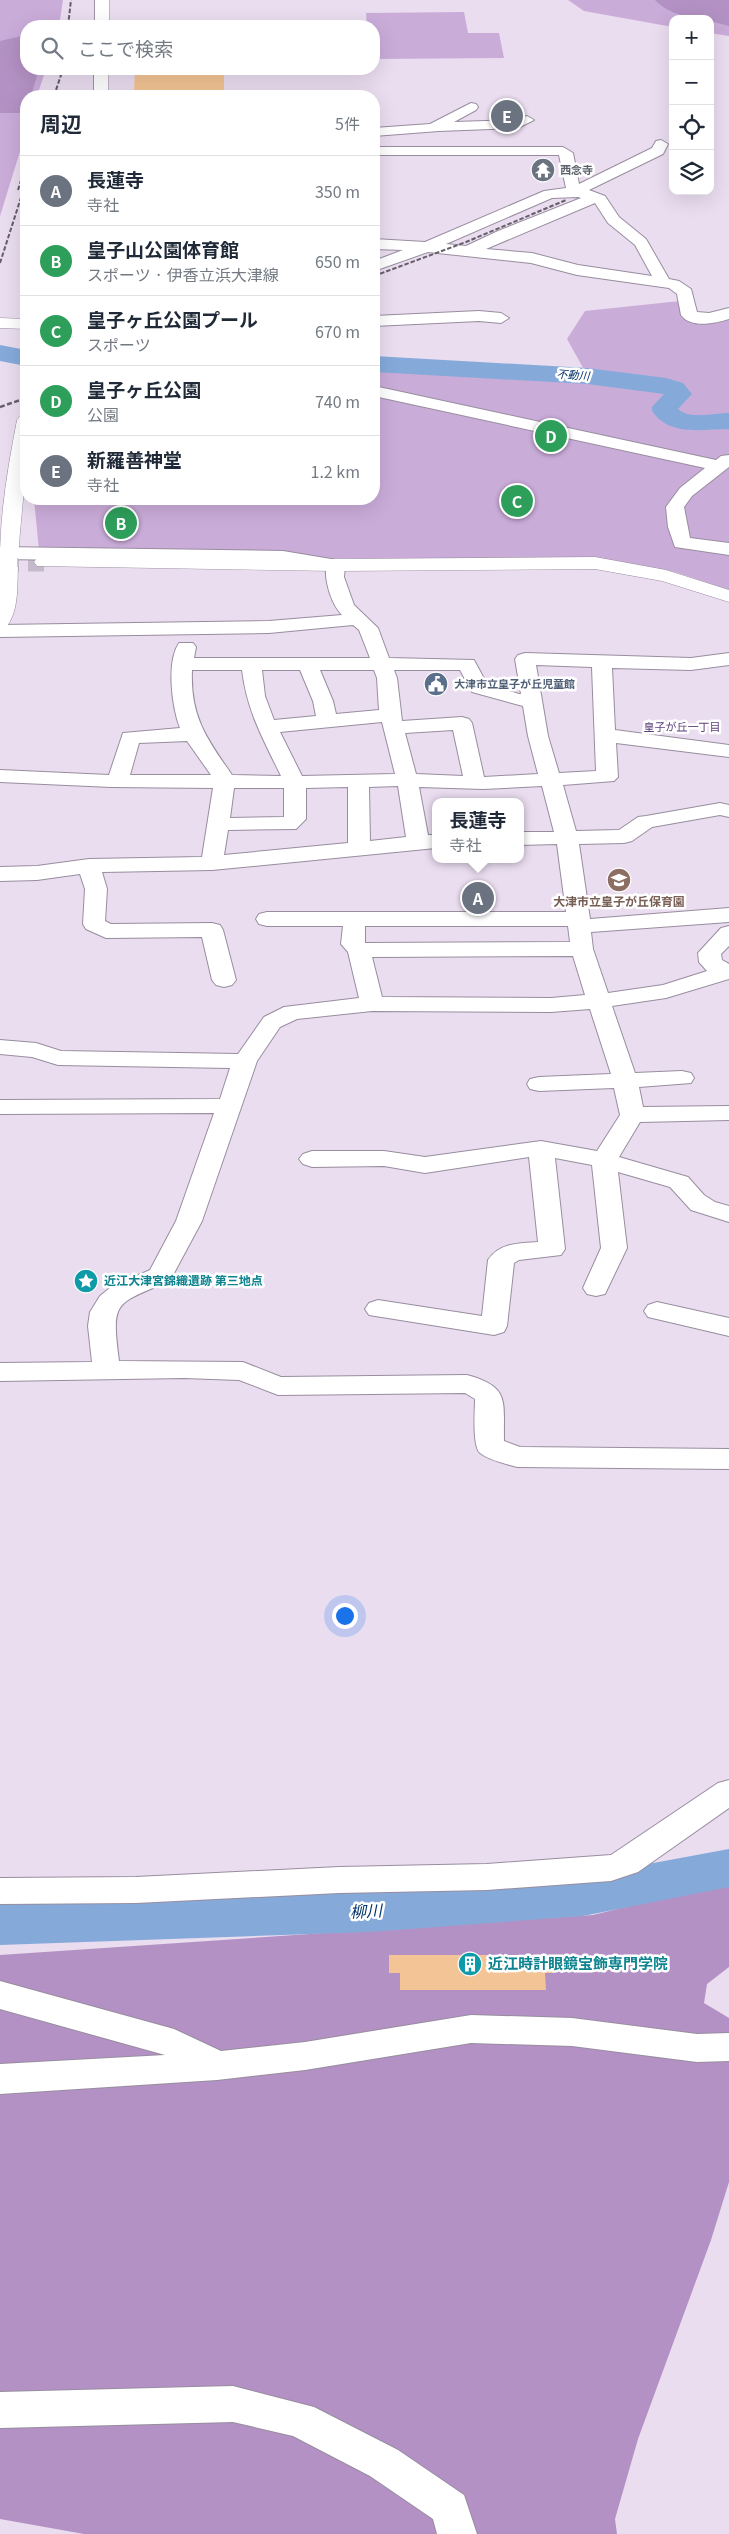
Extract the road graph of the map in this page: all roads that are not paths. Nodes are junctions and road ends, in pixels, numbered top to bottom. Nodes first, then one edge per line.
1 (102, 0) edge
2 (102, 20) edge
3 (101, 75) edge
4 (101, 90) edge
5 (471, 108) dead end
6 (527, 120) dead end
7 (433, 128) junction
8 (380, 132) edge
9 (662, 144) dead end
10 (380, 152) edge
11 (580, 192) junction
12 (595, 197) junction
13 (380, 244) edge
14 (427, 247) junction
15 (467, 252) junction
16 (380, 264) edge
17 (664, 283) junction
18 (729, 313) edge
19 (502, 318) dead end
20 (380, 321) edge
21 (0, 323) edge
22 (20, 324) edge
23 (380, 392) edge
24 (20, 451) edge
25 (724, 462) edge
26 (729, 549) edge
27 (6, 562) edge
28 (44, 562) tunnel mouth
29 (336, 565) junction
30 (729, 596) edge
31 (357, 619) junction
32 (0, 622) edge
33 (269, 627) junction
34 (190, 628) junction
35 (0, 631) edge
36 (729, 659) edge
37 (380, 662) junction
38 (602, 662) junction
39 (181, 664) junction
40 (258, 665) junction
41 (308, 665) junction
42 (532, 701) junction
43 (327, 720) junction
44 (392, 721) junction
45 (267, 727) junction
46 (194, 734) junction
47 (604, 735) junction
48 (729, 751) edge
49 (0, 776) edge
50 (551, 779) junction
51 (407, 780) junction
52 (118, 781) junction
53 (225, 781) junction
54 (358, 781) junction
55 (296, 782) junction
56 (482, 789) edge
57 (729, 811) edge
58 (218, 824) junction
59 (567, 838) junction
60 (524, 839) edge
61 (427, 841) edge
62 (359, 848) junction
63 (212, 863) junction
64 (89, 866) junction
65 (0, 874) edge
66 (729, 915) edge
67 (266, 919) dead end
68 (350, 919) junction
69 (580, 923) junction
70 (729, 933) edge
71 (582, 949) junction
72 (359, 950) junction
73 (726, 972) edge
74 (224, 980) dead end
75 (600, 1000) junction
76 (372, 1004) junction
77 (0, 1047) edge
78 (245, 1061) junction
79 (682, 1078) dead end
80 (625, 1080) junction
81 (539, 1084) dead end
82 (228, 1106) junction
83 (0, 1107) edge
84 (729, 1113) edge
85 (632, 1115) junction
86 (541, 1148) junction
87 (312, 1159) dead end
88 (604, 1160) junction
89 (722, 1208) edge
90 (596, 1288) dead end
91 (378, 1309) dead end
92 (658, 1311) dead end
93 (729, 1327) edge
94 (106, 1369) junction
95 (0, 1372) edge
96 (729, 1459) edge
97 (729, 1792) edge
98 (0, 1891) edge
99 (0, 1995) edge
100 (729, 2047) edge
101 (217, 2066) junction
102 (0, 2079) edge
103 (0, 2410) edge
104 (457, 2534) edge

1 - 2 street
3 - 4 street
5 - 7 street
6 - 7 street
7 - 8 street
9 - 11 street
10 - 11 street
11 - 12 street
11 - 14 street
12 - 15 street
12 - 17 street
13 - 14 street
14 - 15 street
14 - 16 street
15 - 17 street
17 - 18 street
19 - 20 street
21 - 22 street
23 - 25 street
24 - 27 street
25 - 26 street
27 - 29 street
27 - 32 street
28 - 29 street
29 - 30 street
29 - 31 street
31 - 33 street
31 - 37 street
33 - 34 street
33 - 40 street
34 - 35 street
34 - 39 street
36 - 38 street
37 - 41 street
37 - 42 street
37 - 44 street
38 - 42 street
38 - 47 street
39 - 40 street
39 - 46 street
40 - 41 street
40 - 45 street
41 - 43 street
42 - 50 street
43 - 44 street
43 - 45 street
44 - 51 street
44 - 56 street
45 - 55 street
46 - 52 street
46 - 53 street
47 - 48 street
47 - 50 street
49 - 52 street
50 - 56 street
50 - 59 street
51 - 54 street
51 - 56 street
51 - 61 street
52 - 53 street
53 - 55 street
53 - 58 street
54 - 55 street
54 - 62 street
55 - 58 street
57 - 59 street
58 - 63 street
59 - 60 street
59 - 69 street
61 - 62 street
62 - 63 street
63 - 64 street
64 - 65 street
64 - 74 street
66 - 69 street
67 - 68 street
68 - 69 street
68 - 72 street
69 - 71 street
70 - 73 street
71 - 72 street
71 - 75 street
72 - 76 street
73 - 75 street
75 - 76 street
75 - 80 street
76 - 78 street
77 - 78 street
78 - 82 street
79 - 80 street
80 - 81 street
80 - 85 street
82 - 83 street
82 - 94 street
84 - 85 street
85 - 88 street
86 - 87 street
86 - 88 street
86 - 91 street
88 - 89 street
88 - 90 street
92 - 93 street
94 - 95 street
94 - 96 street
97 - 98 street
99 - 101 street
100 - 101 street
101 - 102 street
103 - 104 street

